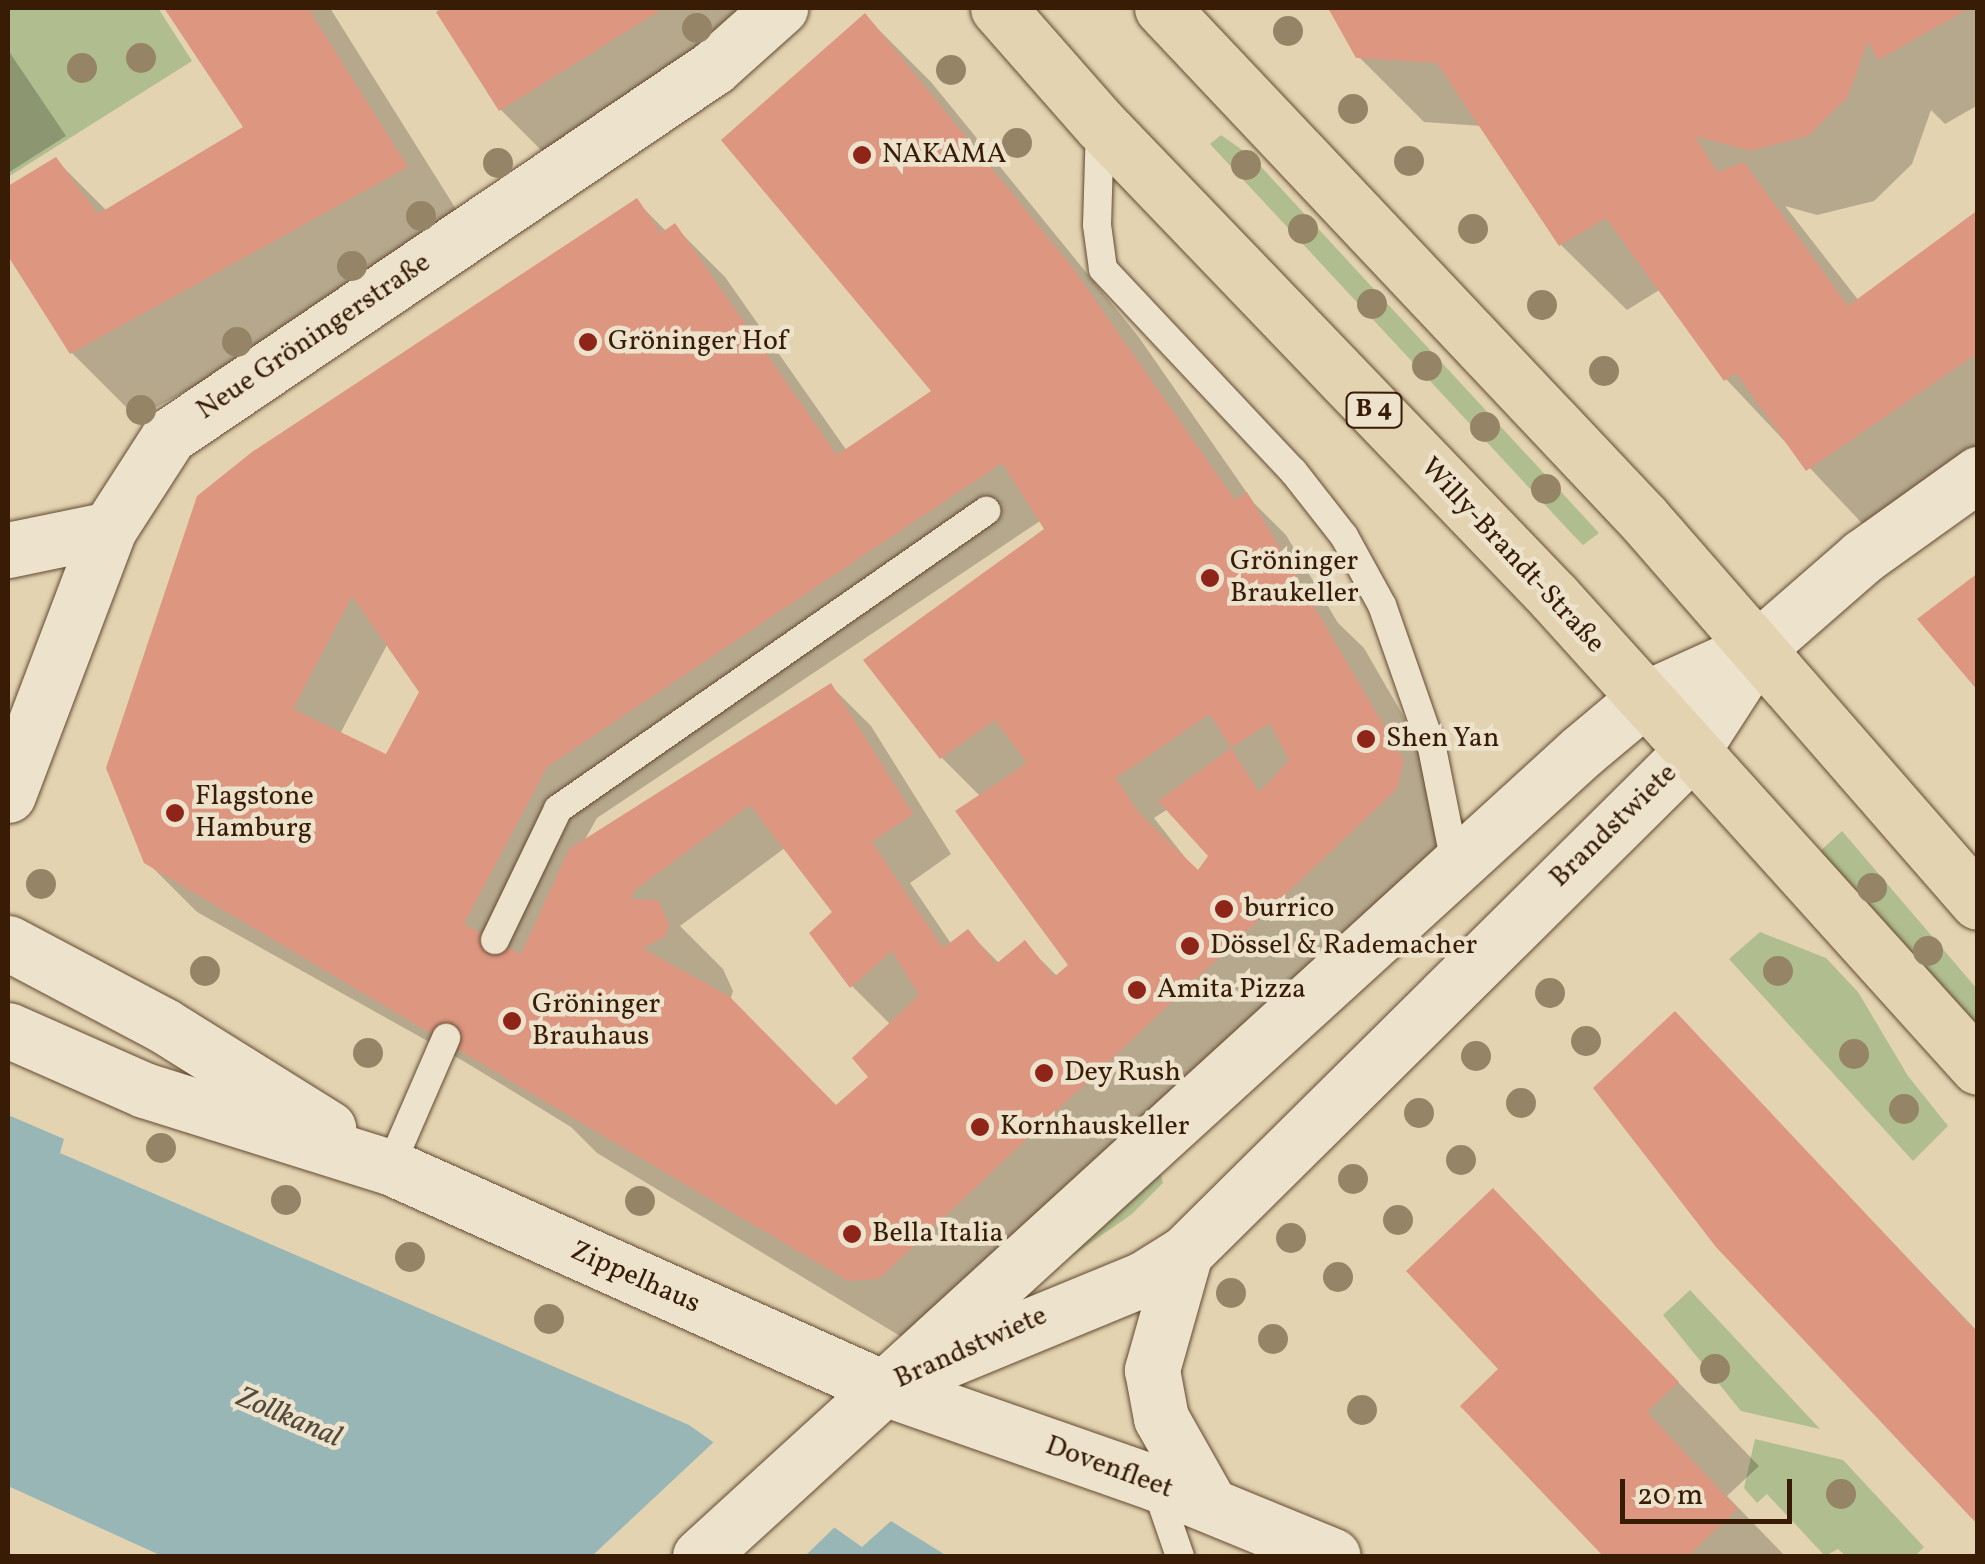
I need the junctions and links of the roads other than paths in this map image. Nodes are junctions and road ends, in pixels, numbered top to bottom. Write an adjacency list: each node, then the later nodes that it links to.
1 (780, 8): 7 (main road, Neue Gröningerstraße)
2 (998, 8): 4 (main road, Willy-Brandt-Straße / B 4)
3 (1162, 8): 9 (main road)
4 (1100, 124): 10 (main road, Willy-Brandt-Straße / B 4); 13 (lane)
5 (1976, 476): 9 (main road, Brandstwiete)
6 (986, 511): 15 (lane)
7 (109, 529): 8 (main road); 12 (main road, Neue Gröningerstraße)
8 (8, 550)
9 (1759, 647): 10 (main road, Brandstwiete); 11 (main road, Brandstwiete); 14 (main road)
10 (1644, 699): 11 (main road, Willy-Brandt-Straße / B 4); 13 (main road, Brandstwiete)
11 (1690, 752): 19 (main road, Willy-Brandt-Straße / B 4); 21 (main road, Brandstwiete)
12 (8, 795)
13 (1454, 863): 22 (main road, Brandstwiete)
14 (1978, 902)
15 (495, 940)
16 (8, 943): 20 (main road, Zippelhaus)
17 (8, 1030): 20 (main road, Zippelhaus)
18 (446, 1038): 20 (lane)
19 (1978, 1066)
20 (390, 1167): 22 (main road, Zippelhaus)
21 (1185, 1253): 22 (main road, Brandstwiete); 24 (main road)
22 (881, 1387): 23 (main road, Dovenfleet); 25 (main road)
23 (1154, 1482): 24 (main road, Dovenfleet); 26 (lane)
24 (1210, 1505): 27 (main road, Dovenfleet)
25 (700, 1556)
26 (1180, 1556)
27 (1333, 1556)

